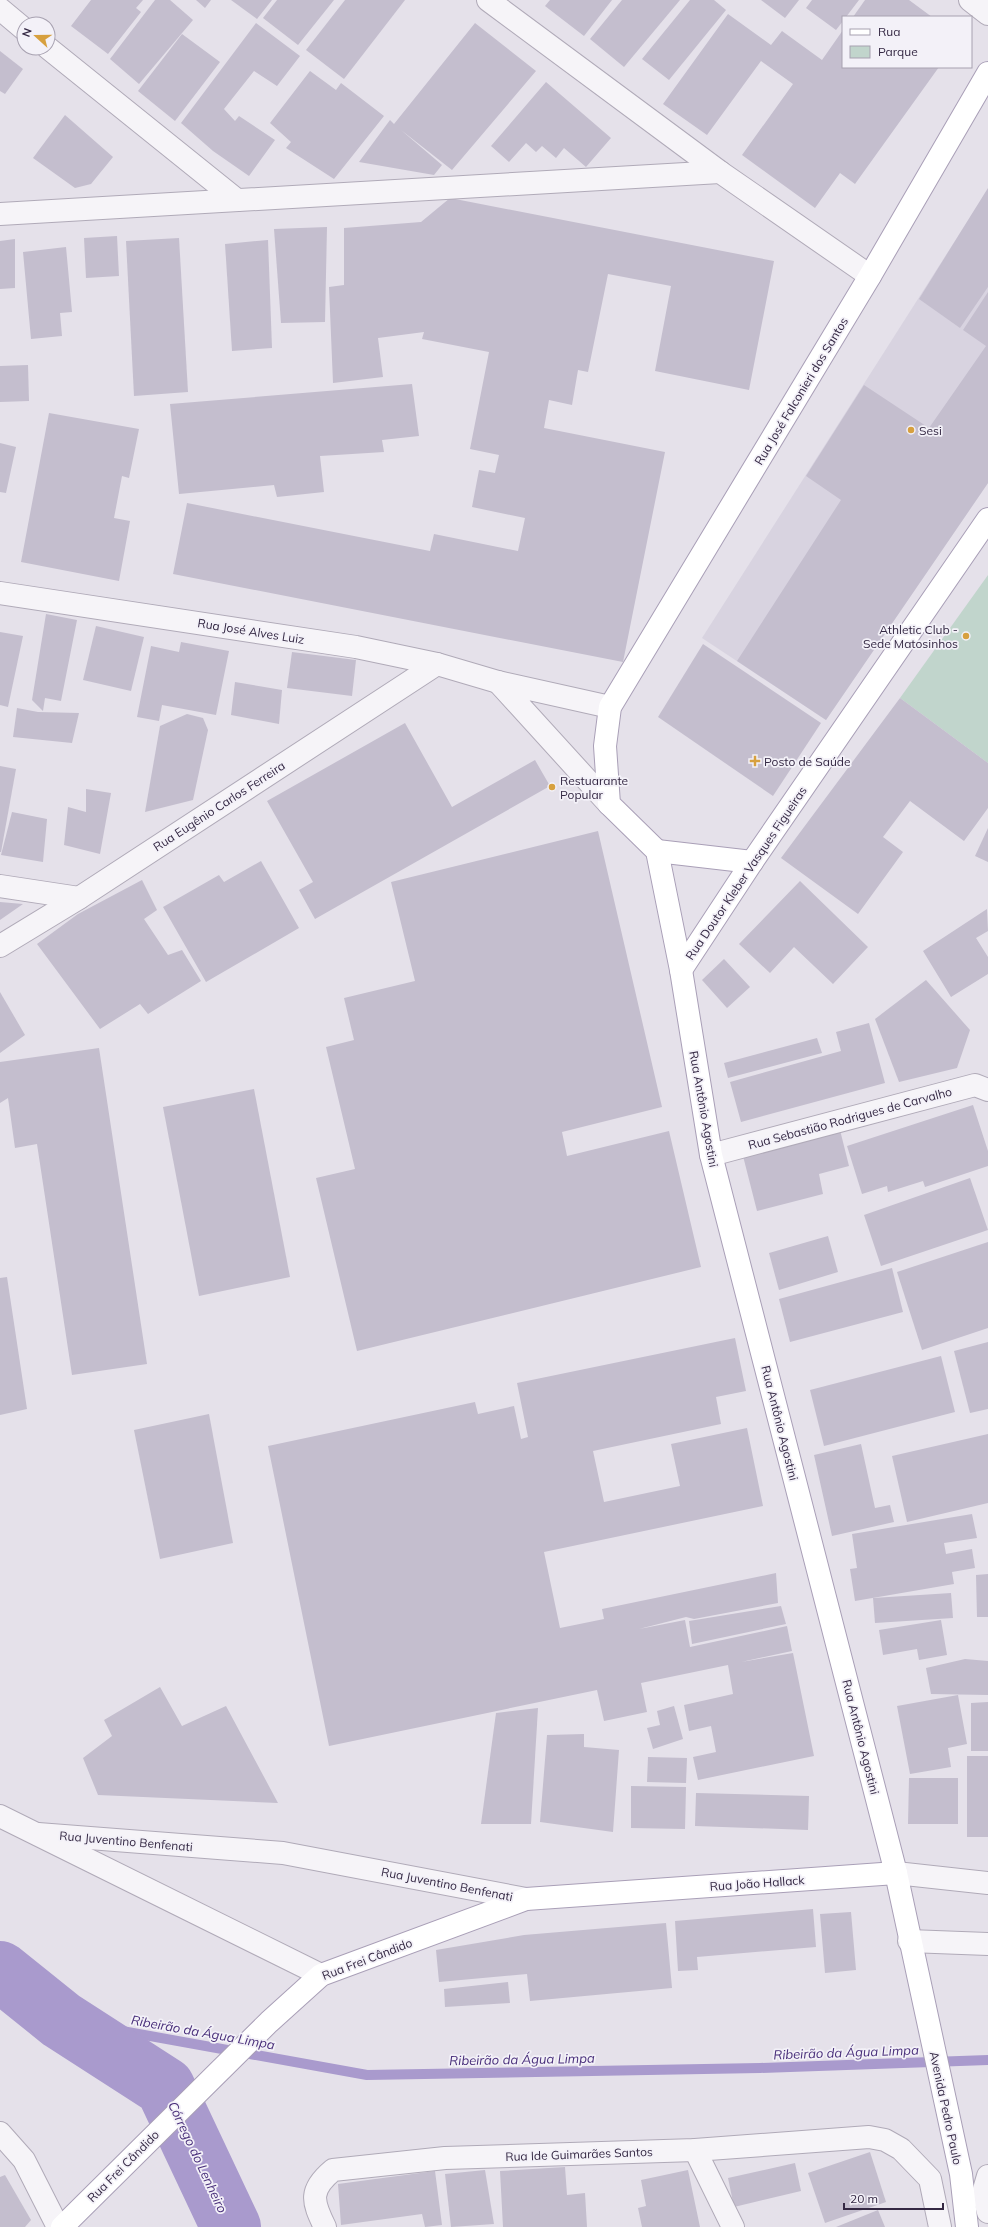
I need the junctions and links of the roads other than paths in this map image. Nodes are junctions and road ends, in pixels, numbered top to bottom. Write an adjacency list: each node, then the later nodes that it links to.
1 (488, 0): 8 (street)
2 (970, 0): 4 (street)
3 (0, 9): 5 (street)
4 (988, 14)
5 (16, 22)
6 (56, 54): 9 (street)
7 (988, 73): 11 (main road, Rua José Falconieri dos Santos)
8 (720, 172): 9 (street); 11 (street)
9 (237, 200): 10 (street)
10 (0, 214)
11 (870, 276): 16 (main road, Rua José Falconieri dos Santos)
12 (988, 519): 19 (main road, Rua Doutor Kleber Vasques Figueiras)
13 (0, 592): 14 (street, Rua José Alves Luiz)
14 (437, 664): 15 (street, Rua José Alves Luiz); 21 (street, Rua Eugênio Carlos Ferreira)
15 (498, 682): 16 (street, Rua José Alves Luiz); 17 (street)
16 (610, 706): 17 (main road)
17 (609, 804): 18 (main road)
18 (657, 851): 19 (main road); 23 (main road, Rua Antônio Agostini)
19 (752, 862): 23 (main road, Rua Doutor Kleber Vasques Figueiras)
20 (0, 886): 21 (street)
21 (79, 898): 22 (street, Rua Eugênio Carlos Ferreira)
22 (0, 946)
23 (681, 970): 25 (main road, Rua Antônio Agostini)
24 (988, 1090): 25 (street, Rua Sebastião Rodrigues de Carvalho)
25 (711, 1155): 28 (main road, Rua Antônio Agostini)
26 (0, 1816): 27 (street)
27 (38, 1834): 30 (street, Rua Juventino Benfenati); 33 (street, Rua Juventino Benfenati)
28 (896, 1873): 29 (street, Rua João Hallack); 30 (main road, Rua João Hallack); 31 (main road, Avenida Pedro Paulo)
29 (988, 1883)
30 (526, 1898): 33 (main road, Rua Frei Cândido)
31 (909, 1941): 32 (street); 43 (main road, Avenida Pedro Paulo)
32 (988, 1944)
33 (321, 1975): 39 (main road, Rua Frei Cândido)
34 (0, 2133): 38 (street)
35 (695, 2150): 40 (street, Rua Ide Guimarães Santos); 41 (street); 42 (street, Rua Ide Guimarães Santos)
36 (988, 2176): 37 (street)
37 (988, 2212)
38 (58, 2227)
39 (62, 2227)
40 (325, 2227)
41 (733, 2227)
42 (940, 2227)
43 (967, 2227)

